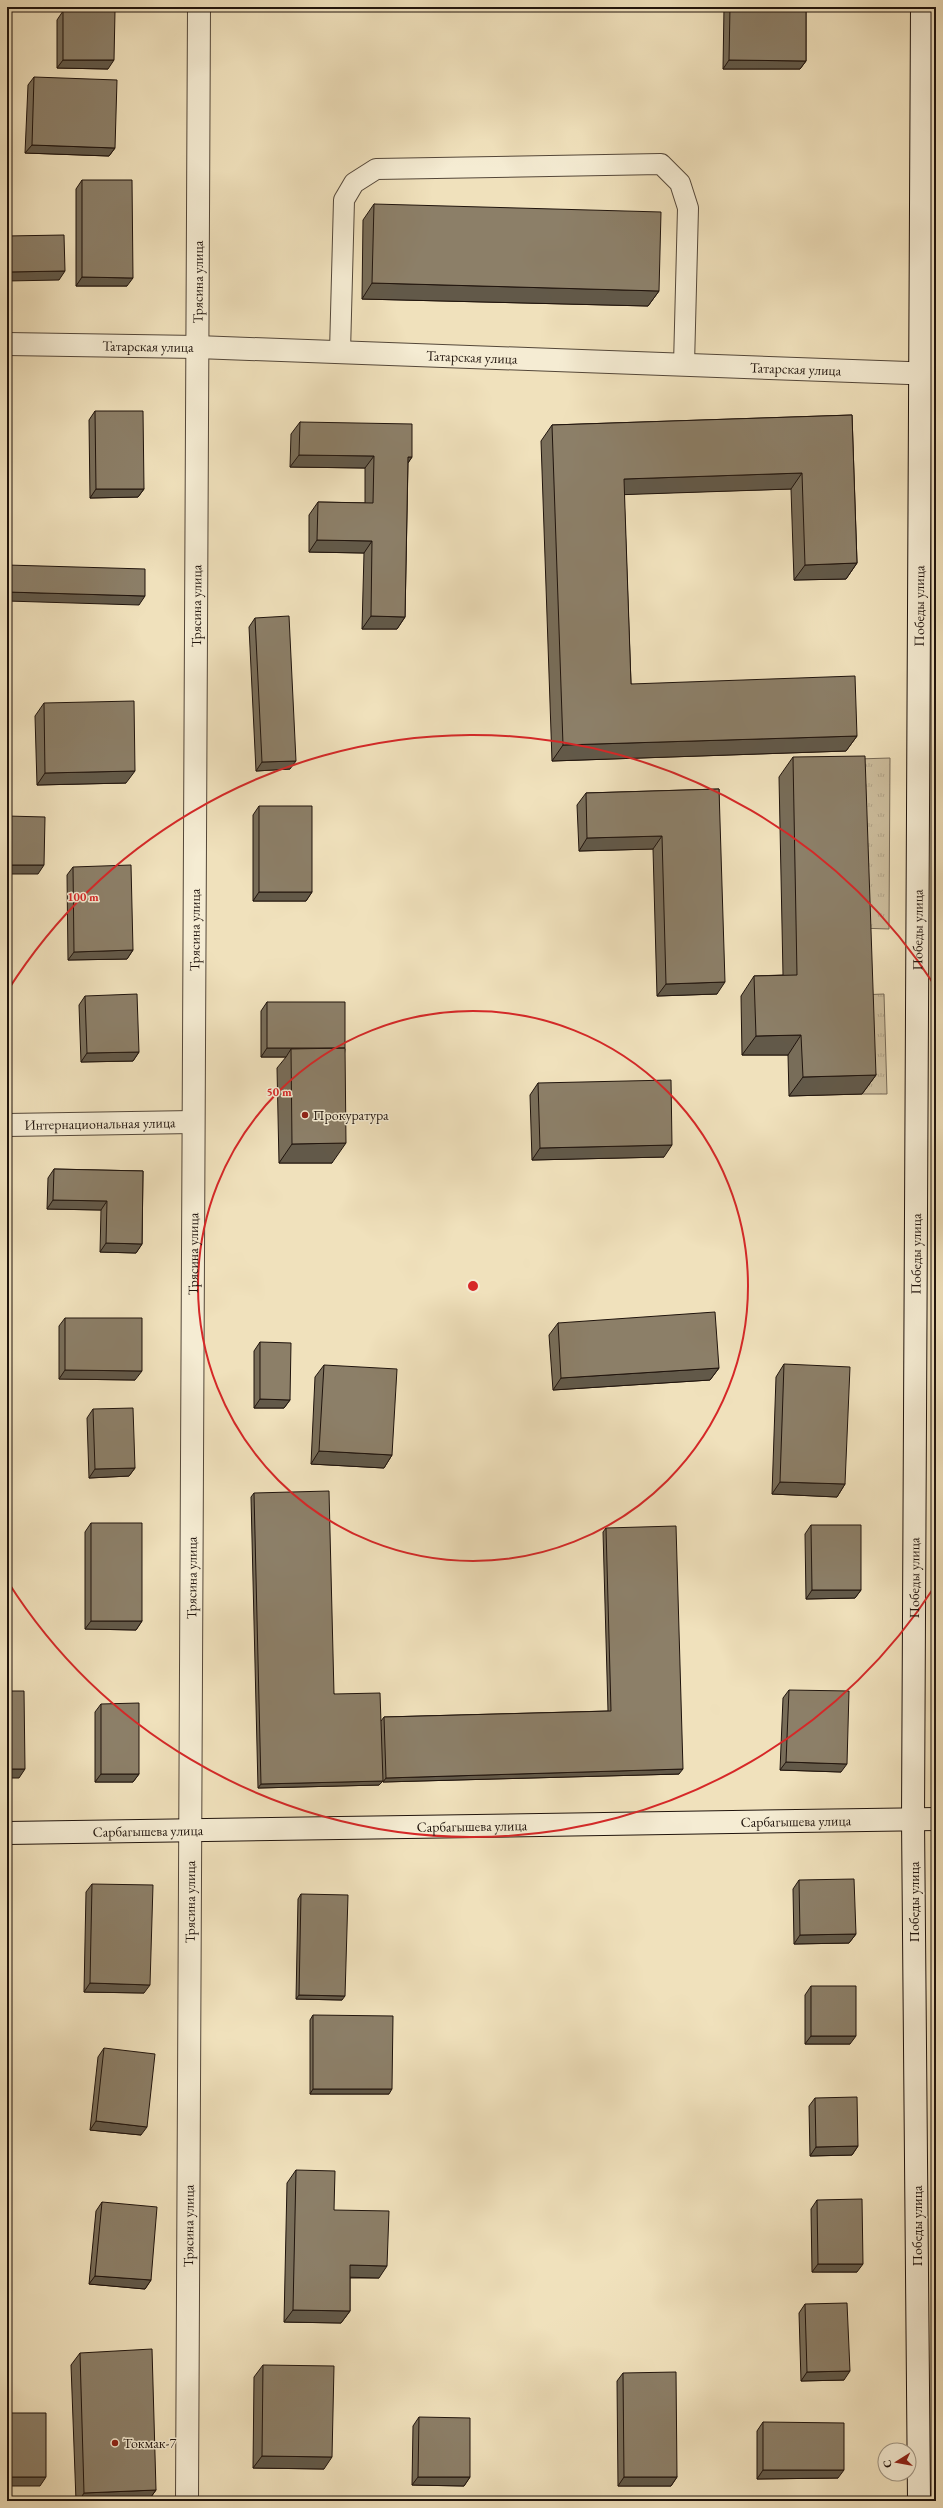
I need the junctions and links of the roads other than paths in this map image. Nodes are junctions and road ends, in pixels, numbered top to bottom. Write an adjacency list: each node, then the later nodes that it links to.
1 (199, 7): 4 (street, Трясина улица)
2 (922, 7): 7 (street, Победы улица)
3 (7, 344): 4 (street, Татарская улица)
4 (197, 346): 5 (street, Татарская улица); 8 (street, Трясина улица)
5 (340, 352): 6 (street, Татарская улица); 6 (lane)
6 (684, 365): 7 (street, Татарская улица)
7 (928, 374): 10 (street, Победы улица)
8 (193, 1122): 9 (street, Интернациональная улица); 12 (street, Трясина улица)
9 (7, 1125)
10 (913, 1819): 11 (street, Сарбагышева улица); 12 (street, Сарбагышева улица); 15 (street, Победы улица)
11 (936, 1819)
12 (190, 1830): 13 (street, Сарбагышева улица); 14 (street, Трясина улица)
13 (7, 1833)
14 (187, 2501)
15 (919, 2501)

